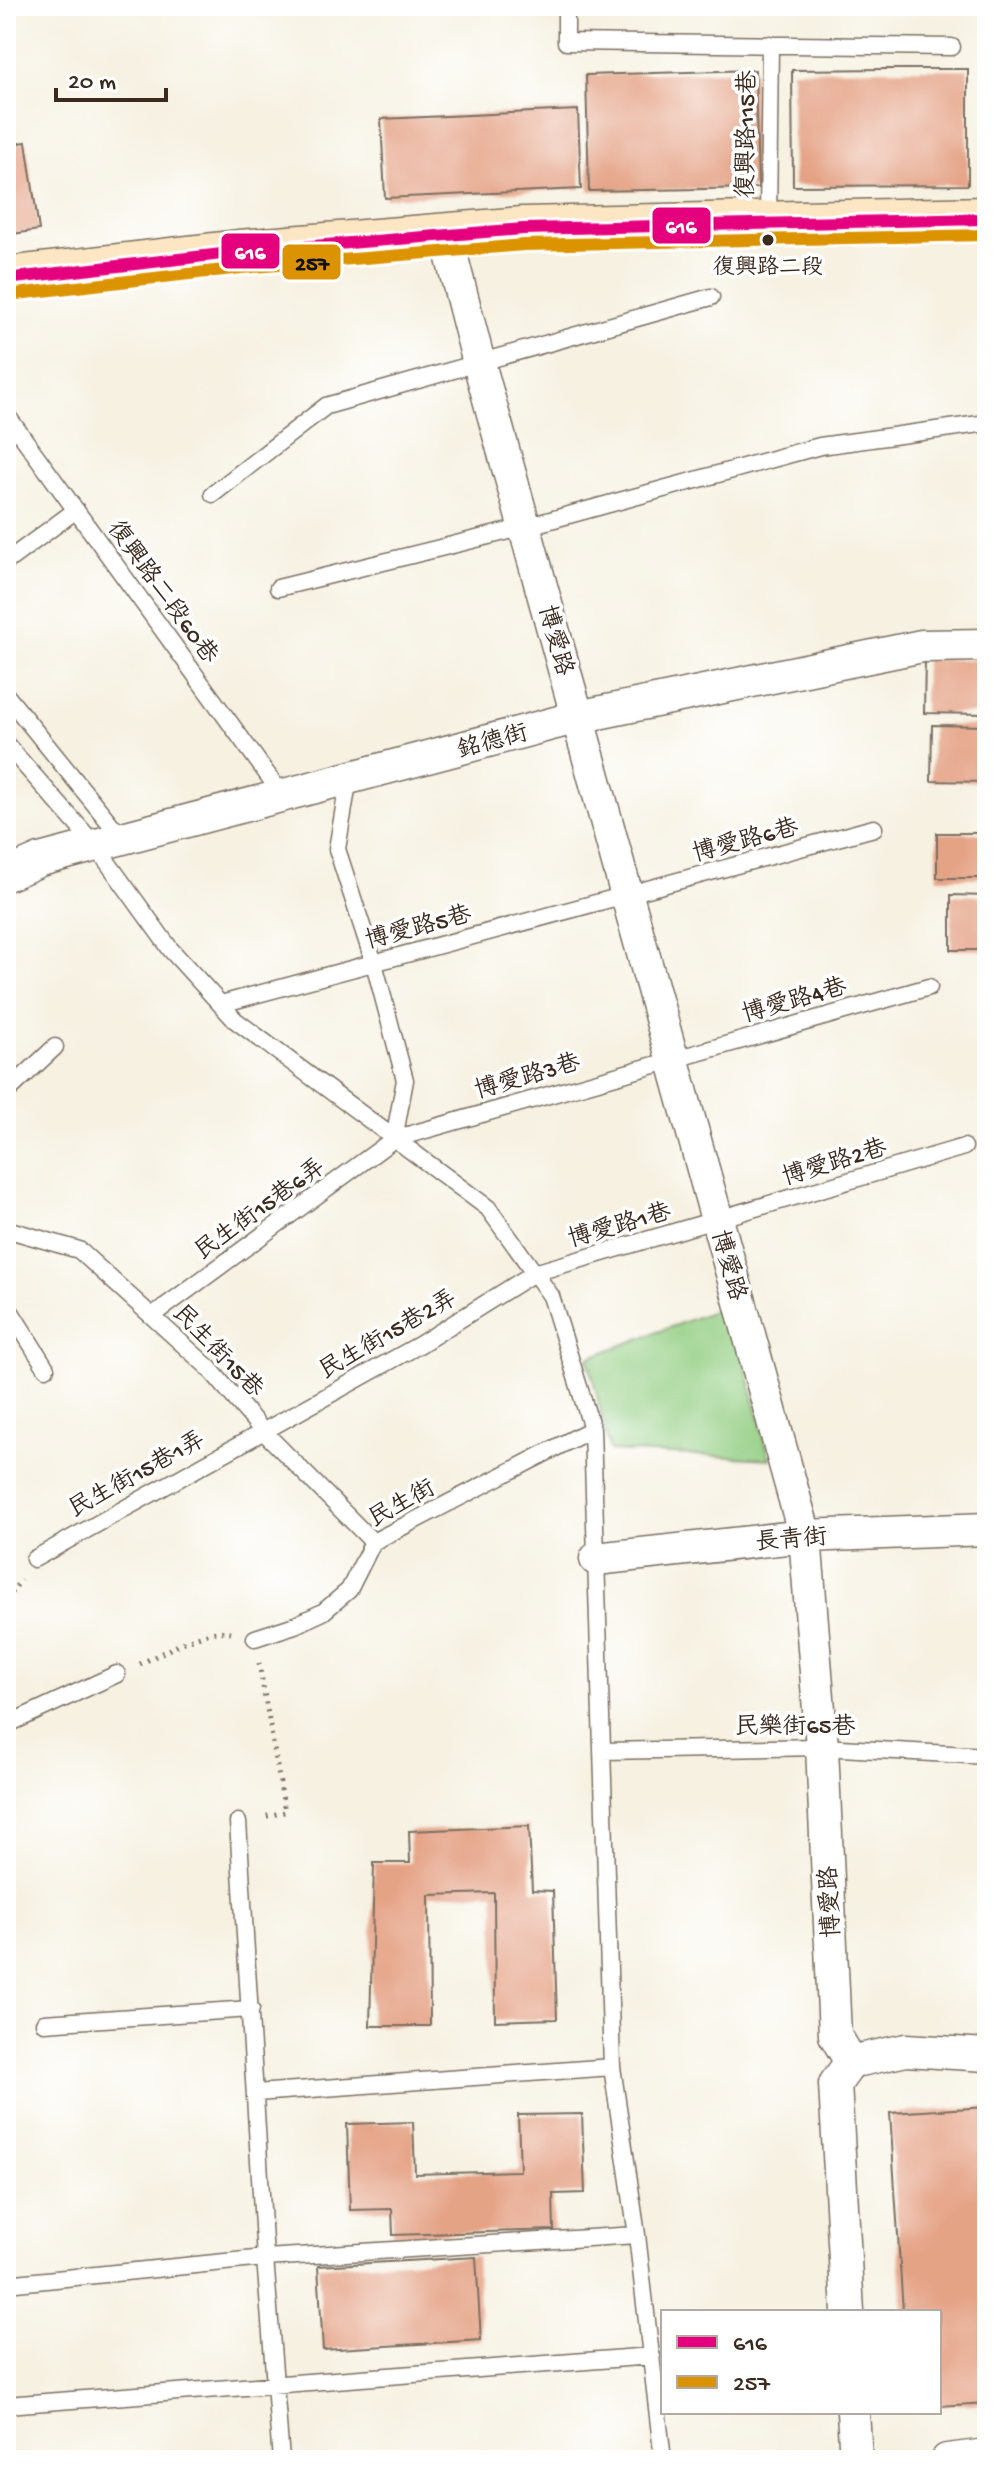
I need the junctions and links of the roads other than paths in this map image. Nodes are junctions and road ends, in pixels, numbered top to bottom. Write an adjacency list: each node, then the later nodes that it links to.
1 (566, 6): 2 (lane, 復興路115巷)
2 (770, 44): 3 (lane, 復興路115巷); 5 (lane, 復興路115巷)
3 (952, 47)
4 (987, 219): 5 (street)
5 (768, 224): 6 (street)
6 (446, 235): 7 (street); 9 (street, 博愛路)
7 (6, 279)
8 (711, 297): 9 (lane)
9 (479, 363): 12 (lane); 14 (street, 博愛路)
10 (6, 414): 13 (lane, 復興路二段60巷)
11 (987, 423): 14 (lane)
12 (213, 494)
13 (76, 510): 15 (lane); 22 (lane, 復興路二段60巷)
14 (525, 527): 16 (lane); 19 (street, 博愛路)
15 (6, 562)
16 (278, 588)
17 (987, 645): 19 (street, 銘德街)
18 (6, 695): 24 (lane)
19 (578, 717): 21 (street, 銘德街); 26 (street, 博愛路)
20 (6, 744): 24 (lane)
21 (349, 778): 22 (street, 銘德街); 27 (lane)
22 (283, 796): 24 (street, 銘德街)
23 (874, 828): 26 (lane, 博愛路6巷)
24 (109, 842): 25 (street, 銘德街); 29 (lane)
25 (6, 875)
26 (628, 895): 27 (lane, 博愛路5巷); 31 (street, 博愛路)
27 (374, 963): 29 (lane, 博愛路5巷); 33 (lane)
28 (929, 987): 31 (lane, 博愛路4巷)
29 (221, 1004): 33 (lane)
30 (55, 1047): 32 (lane)
31 (672, 1058): 33 (lane, 博愛路3巷); 35 (street, 博愛路)
32 (6, 1093)
33 (394, 1139): 37 (lane); 39 (lane, 民生街15巷6弄)
34 (964, 1147): 35 (lane, 博愛路2巷)
35 (718, 1221): 37 (lane, 博愛路1巷); 44 (street, 博愛路)
36 (6, 1229): 39 (lane, 民生街15巷)
37 (534, 1273): 41 (lane); 42 (lane, 民生街15巷2弄)
38 (6, 1304): 40 (lane)
39 (152, 1316): 42 (lane, 民生街15巷)
40 (46, 1368)
41 (592, 1429): 45 (lane, 民生街); 47 (lane)
42 (262, 1430): 45 (lane, 民生街15巷); 46 (lane, 民生街15巷1弄)
43 (987, 1529): 44 (street, 長青街)
44 (805, 1536): 47 (street, 長青街); 51 (street, 博愛路)
45 (373, 1542): 48 (lane, 民生街)
46 (34, 1559)
47 (596, 1559): 52 (lane)
48 (255, 1638)
49 (117, 1674): 50 (lane)
50 (6, 1725)
51 (822, 1747): 52 (lane, 民樂街65巷); 53 (lane, 民樂街65巷); 58 (street, 博愛路)
52 (602, 1751): 59 (lane)
53 (987, 1756)
54 (238, 1822): 55 (lane)
55 (251, 2009): 56 (lane); 60 (lane)
56 (44, 2023)
57 (987, 2055): 58 (street)
58 (851, 2062): 64 (street)
59 (612, 2067): 60 (lane); 61 (lane)
60 (256, 2093): 62 (lane)
61 (637, 2235): 62 (lane); 65 (lane)
62 (265, 2258): 63 (lane); 66 (lane)
63 (6, 2284)
64 (848, 2310)
65 (652, 2356): 66 (lane); 71 (lane)
66 (275, 2384): 67 (lane); 70 (lane)
67 (6, 2405)
68 (853, 2414): 72 (street)
69 (987, 2455): 73 (street)
70 (281, 2460)
71 (663, 2460)
72 (856, 2460)
73 (947, 2460)

